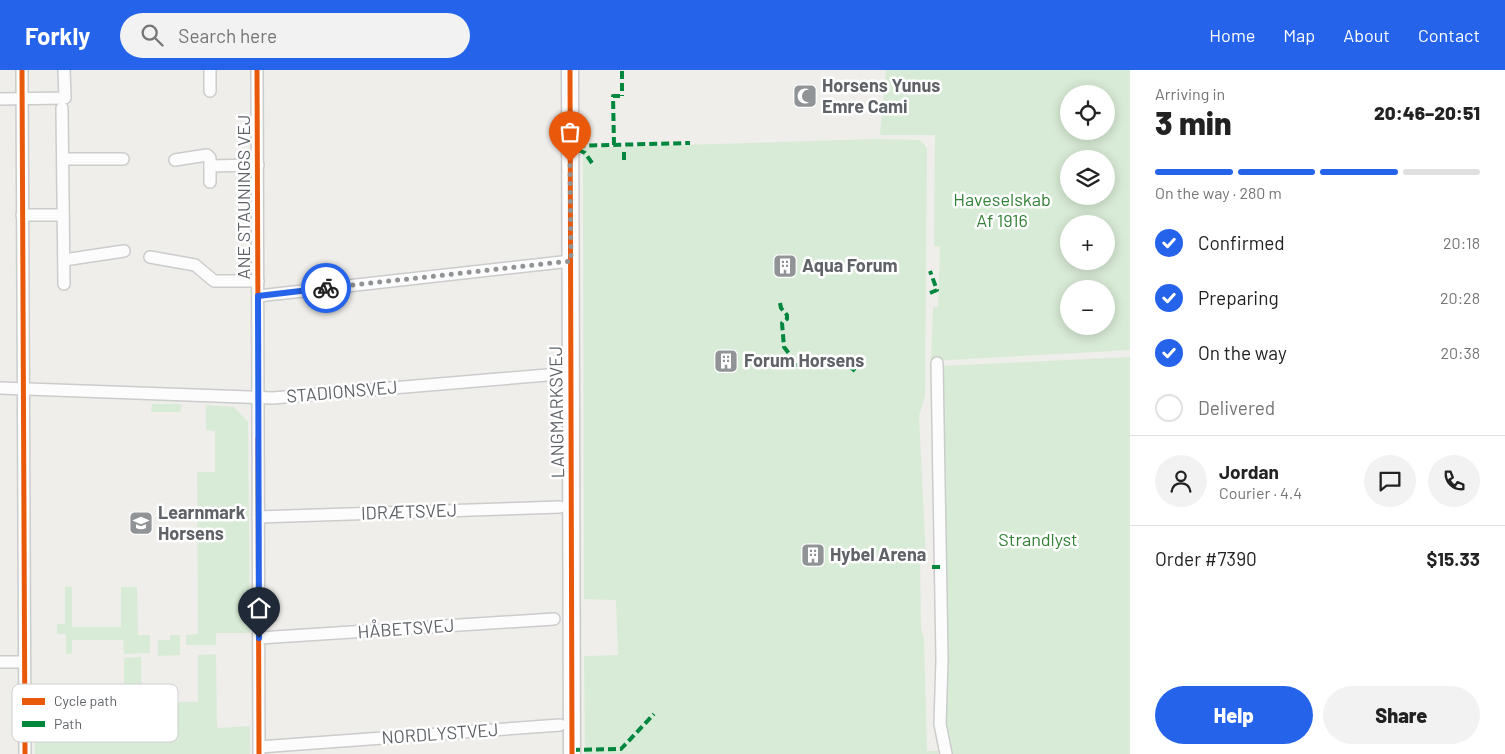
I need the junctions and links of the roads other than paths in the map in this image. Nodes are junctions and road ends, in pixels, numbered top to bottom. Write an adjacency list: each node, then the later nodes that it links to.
1 (22, 70): 7 (street)
2 (64, 70): 7 (street)
3 (210, 70): 6 (street)
4 (257, 70): 13 (street, ANE STAUNINGS VEJ)
5 (570, 70): 21 (main road, LANGMARKSVEJ)
6 (210, 91)
7 (21, 98): 8 (street); 16 (street)
8 (0, 99)
9 (62, 108): 10 (street)
10 (63, 159): 11 (street); 17 (street)
11 (123, 159)
12 (174, 160): 14 (street, ANE STAUNINGS VEJ)
13 (258, 165): 14 (street, ANE STAUNINGS VEJ); 22 (street, ANE STAUNINGS VEJ)
14 (210, 166): 15 (street, ANE STAUNINGS VEJ)
15 (210, 182)
16 (22, 215): 17 (street); 28 (street)
17 (63, 215): 20 (street)
18 (124, 251): 20 (street)
19 (150, 257): 22 (street, ANE STAUNINGS VEJ)
20 (64, 260): 23 (street)
21 (571, 261): 24 (street); 26 (main road, LANGMARKSVEJ)
22 (258, 281): 24 (street, ANE STAUNINGS VEJ)
23 (64, 284)
24 (258, 296): 29 (street, ANE STAUNINGS VEJ)
25 (937, 363): 40 (street)
26 (571, 373): 29 (street, STADIONSVEJ); 39 (main road, LANGMARKSVEJ)
27 (0, 388): 28 (street, STADIONSVEJ)
28 (22, 389): 29 (street, STADIONSVEJ); 35 (street)
29 (258, 397): 31 (street, ANE STAUNINGS VEJ)
30 (560, 507): 31 (street, IDRÆTSVEJ)
31 (258, 517): 33 (street, ANE STAUNINGS VEJ)
32 (554, 619): 33 (street, HÅBETSVEJ)
33 (259, 638): 38 (street, ANE STAUNINGS VEJ)
34 (0, 662): 35 (street)
35 (24, 662): 36 (street)
36 (24, 684)
37 (560, 724): 38 (street, NORDLYSTVEJ)
38 (259, 751)
39 (572, 754)
40 (946, 754)

